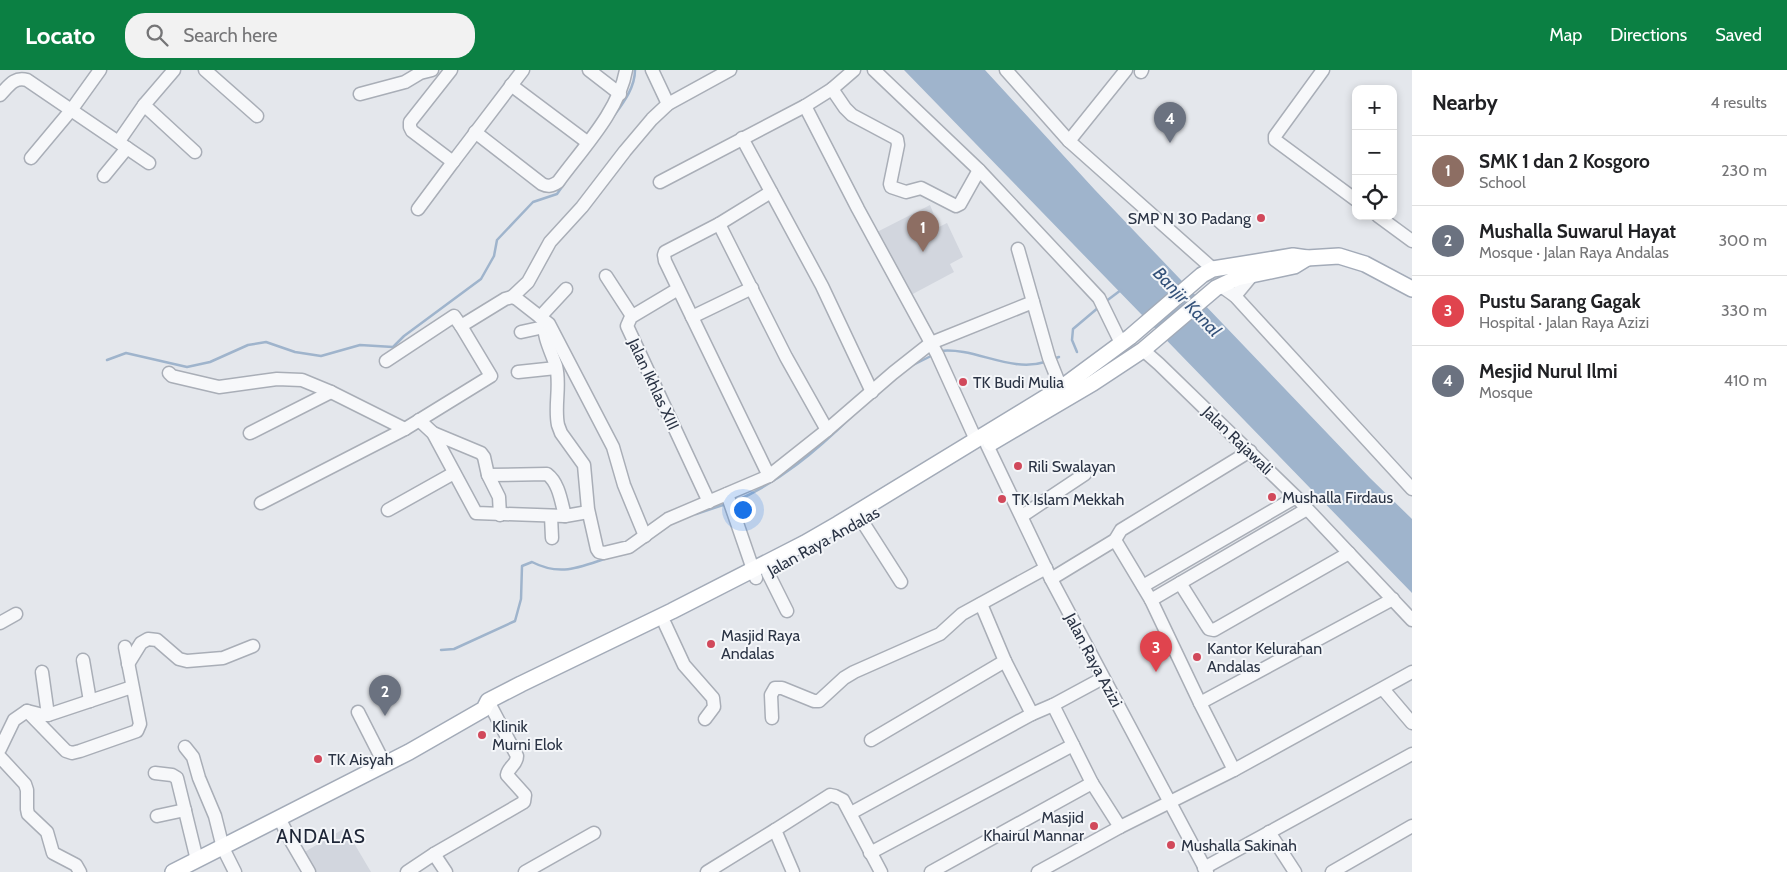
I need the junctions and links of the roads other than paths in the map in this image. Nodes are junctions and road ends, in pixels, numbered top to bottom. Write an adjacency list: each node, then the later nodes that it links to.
1 (100, 70): 24 (street)
2 (174, 70): 22 (street)
3 (205, 70): 25 (street)
4 (432, 70): 18 (street)
5 (451, 70): 33 (street)
6 (523, 70): 16 (street)
7 (589, 70): 19 (street)
8 (626, 70): 19 (street)
9 (652, 70): 21 (street)
10 (730, 70): 21 (street)
11 (854, 70): 17 (street)
12 (874, 70): 35 (street)
13 (1006, 70): 28 (street)
14 (1126, 70): 28 (street)
15 (1323, 70): 39 (street)
16 (510, 85): 26 (street); 29 (street)
17 (832, 89): 23 (street); 35 (street)
18 (360, 94)
19 (620, 94): 29 (street)
20 (0, 96): 24 (street)
21 (668, 104): 55 (street)
22 (144, 105): 30 (street); 31 (street)
23 (805, 106): 27 (street); 63 (street, Jalan Raya Azizi)
24 (72, 109): 30 (street); 32 (street)
25 (257, 116)
26 (475, 132): 29 (street); 33 (street)
27 (742, 138): 37 (street); 38 (street)
28 (1070, 141): 46 (street)
29 (587, 142)
30 (123, 144): 34 (street); 36 (street)
31 (195, 152)
32 (31, 158)
33 (453, 162): 40 (street)
34 (149, 163)
35 (979, 170): 62 (street)
36 (104, 176)
37 (660, 182)
38 (771, 192): 42 (street); 70 (street)
39 (1352, 197)
40 (418, 209)
41 (1383, 220): 43 (street)
42 (719, 224): 50 (street); 52 (street)
43 (1412, 241)
44 (1018, 250): 56 (street)
45 (1307, 258): 46 (main road); 47 (main road, Jalan Raya Andalas); 53 (main road)
46 (1207, 272): 62 (main road, Jalan Raya Andalas)
47 (1254, 274): 49 (main road, Jalan Raya Andalas); 54 (street)
48 (606, 276): 57 (street)
49 (1218, 287): 54 (street); 64 (main road, Jalan Raya Andalas)
50 (752, 288): 58 (street); 74 (street)
51 (566, 289): 59 (street)
52 (678, 289): 57 (street, Jalan Ikhlas XIII); 58 (street)
53 (1412, 289)
54 (1235, 296): 84 (street)
55 (512, 297): 59 (street); 60 (street)
56 (1032, 302): 63 (street); 71 (street)
57 (632, 316): 87 (street, Jalan Ikhlas XIII)
58 (692, 317): 82 (street)
59 (543, 322): 61 (street); 66 (street); 97 (street)
60 (461, 326): 65 (street); 72 (street)
61 (521, 332)
62 (1126, 340): 71 (main road, Jalan Raya Andalas)
63 (934, 348): 70 (street); 77 (street, Jalan Raya Azizi)
64 (1146, 348): 71 (main road, Jalan Raya Andalas); 78 (street, Jalan Rajawali)
65 (386, 361)
66 (556, 368): 67 (street); 91 (street)
67 (518, 372)
68 (169, 373): 69 (street)
69 (331, 392): 73 (street); 75 (street)
70 (872, 392): 74 (street)
71 (1064, 393): 77 (main road, Jalan Raya Andalas)
72 (419, 420): 73 (street); 76 (street)
73 (405, 429): 88 (street)
74 (827, 430): 82 (street)
75 (250, 433)
76 (433, 433): 79 (street); 81 (street)
77 (982, 442): 83 (main road, Jalan Raya Andalas); 95 (street, Jalan Raya Azizi)
78 (1250, 451): 85 (street, Jalan Rajawali); 99 (street)
79 (454, 473): 90 (street); 92 (street)
80 (1085, 474): 95 (street)
81 (488, 475): 92 (street); 94 (street)
82 (769, 476): 86 (street)
83 (910, 485): 96 (main road, Jalan Raya Andalas); 103 (main road, Jalan Raya Andalas)
84 (1412, 489)
85 (1296, 497): 89 (street, Jalan Rajawali); 100 (street)
86 (729, 500): 87 (street); 103 (street)
87 (709, 502): 97 (street)
88 (261, 503)
89 (1307, 509): 101 (street, Jalan Rajawali); 102 (street)
90 (388, 510)
91 (588, 512): 94 (street); 97 (street)
92 (500, 515): 93 (street)
93 (551, 516): 94 (street); 98 (street)
94 (565, 516)
95 (1022, 516): 104 (street, Jalan Raya Azizi)
96 (862, 521): 103 (main road, Jalan Raya Andalas); 105 (street)
97 (645, 536)
98 (552, 538)
99 (1115, 540): 104 (street); 107 (street)
100 (1215, 544): 102 (street); 107 (street)
101 (1349, 553): 106 (street); 108 (street, Jalan Rajawali)
102 (1224, 558): 106 (street)
103 (759, 573): 111 (street); 115 (main road, Jalan Raya Andalas); 120 (main road, Jalan Raya Andalas)
104 (1049, 574): 110 (street); 124 (street, Jalan Raya Azizi)
105 (901, 582)
106 (1180, 583): 109 (street)
107 (1143, 586): 109 (street)
108 (1393, 599): 113 (street, Jalan Rajawali); 129 (street)
109 (1151, 600): 129 (street)
110 (981, 604): 119 (street); 135 (street)
111 (787, 612)
112 (16, 614): 114 (street)
113 (1412, 620)
114 (0, 623)
115 (665, 624): 120 (main road, Jalan Raya Andalas); 136 (street)
116 (253, 646): 121 (street)
117 (125, 647): 121 (street)
118 (83, 660): 127 (street)
119 (1005, 661): 133 (street); 138 (street)
120 (576, 663): 130 (main road, Jalan Raya Andalas)
121 (128, 664): 125 (street)
122 (42, 672): 134 (street)
123 (1412, 672): 126 (street)
124 (1103, 678): 128 (street); 148 (street, Jalan Raya Azizi)
125 (132, 687): 127 (street); 131 (street)
126 (1383, 689): 137 (street); 145 (street)
127 (90, 701): 134 (street)
128 (1054, 704): 133 (street); 139 (street)
129 (1200, 704): 145 (street)
130 (488, 707): 144 (main road, Jalan Raya Andalas); 160 (street)
131 (27, 711): 134 (street); 141 (street)
132 (358, 712): 144 (street)
133 (1032, 714): 150 (street)
134 (48, 715)
135 (772, 718)
136 (704, 719)
137 (1412, 723)
138 (871, 740)
139 (1073, 745): 147 (street); 159 (street)
140 (184, 747): 158 (street)
141 (0, 749)
142 (1412, 754): 156 (street)
143 (0, 757): 163 (street)
144 (385, 765): 152 (main road, Jalan Raya Andalas)
145 (1234, 770): 148 (street)
146 (155, 773): 149 (street)
147 (1092, 783): 154 (street); 173 (street)
148 (1169, 802): 154 (street); 162 (street, Jalan Raya Azizi)
149 (185, 810): 151 (street); 161 (street)
150 (851, 813): 155 (street); 159 (street)
151 (157, 816)
152 (279, 818): 158 (main road, Jalan Raya Andalas); 166 (street)
153 (1412, 826): 176 (street)
154 (1120, 827): 174 (street)
155 (775, 830): 170 (street); 171 (street)
156 (1269, 832): 162 (street); 175 (street)
157 (594, 833): 169 (street)
158 (223, 848): 161 (main road, Jalan Raya Andalas); 165 (street)
159 (870, 853): 172 (street)
160 (434, 854): 167 (street); 168 (street)
161 (198, 860): 164 (main road, Jalan Raya Andalas)
162 (1205, 870)
163 (80, 872)
164 (173, 872)
165 (235, 872)
166 (309, 872)
167 (408, 872)
168 (446, 872)
169 (525, 872)
170 (708, 872)
171 (793, 872)
172 (880, 872)
173 (931, 872)
174 (1038, 872)
175 (1295, 872)
176 (1332, 872)

